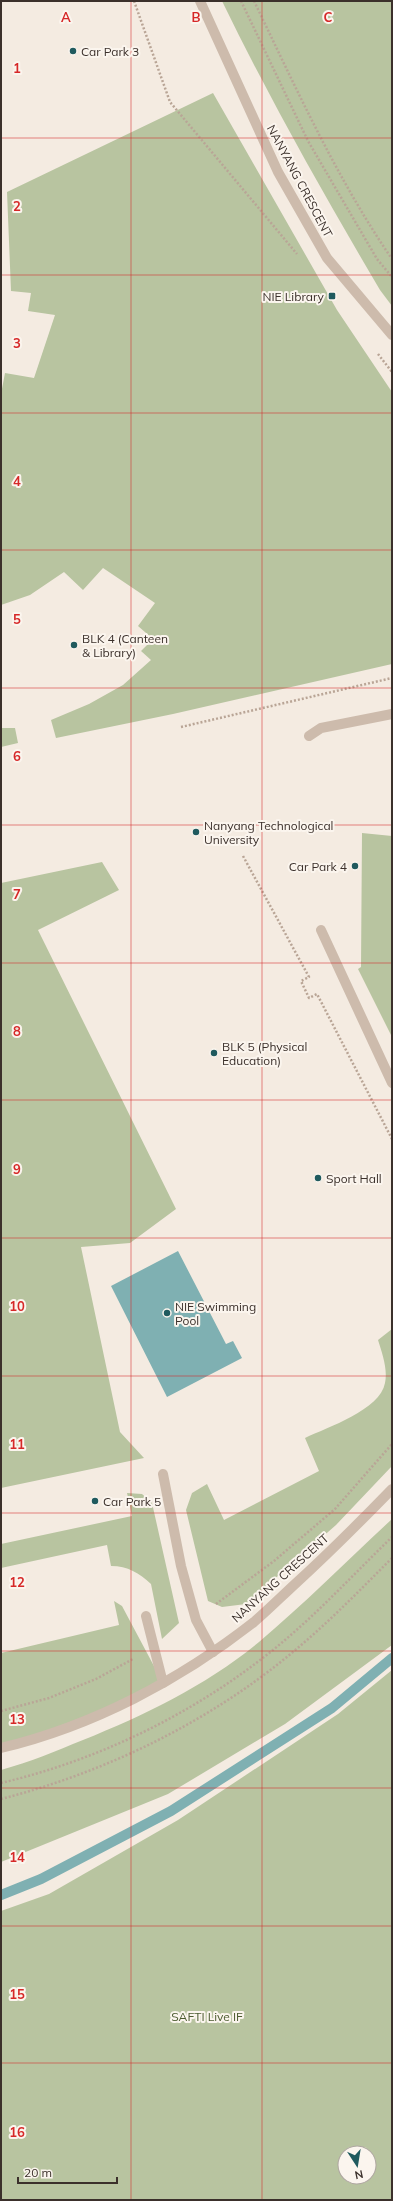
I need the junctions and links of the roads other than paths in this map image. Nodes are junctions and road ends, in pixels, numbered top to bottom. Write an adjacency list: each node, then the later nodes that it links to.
1 (200, 1): 2 (street, NANYANG CRESCENT)
2 (392, 335)
3 (392, 714): 4 (street)
4 (309, 736)
5 (321, 930): 6 (street)
6 (392, 1083)
7 (163, 1474): 10 (street)
8 (392, 1489): 10 (street, NANYANG CRESCENT)
9 (146, 1616): 11 (street)
10 (213, 1652): 11 (street, NANYANG CRESCENT)
11 (163, 1683): 12 (street, NANYANG CRESCENT)
12 (1, 1748)

